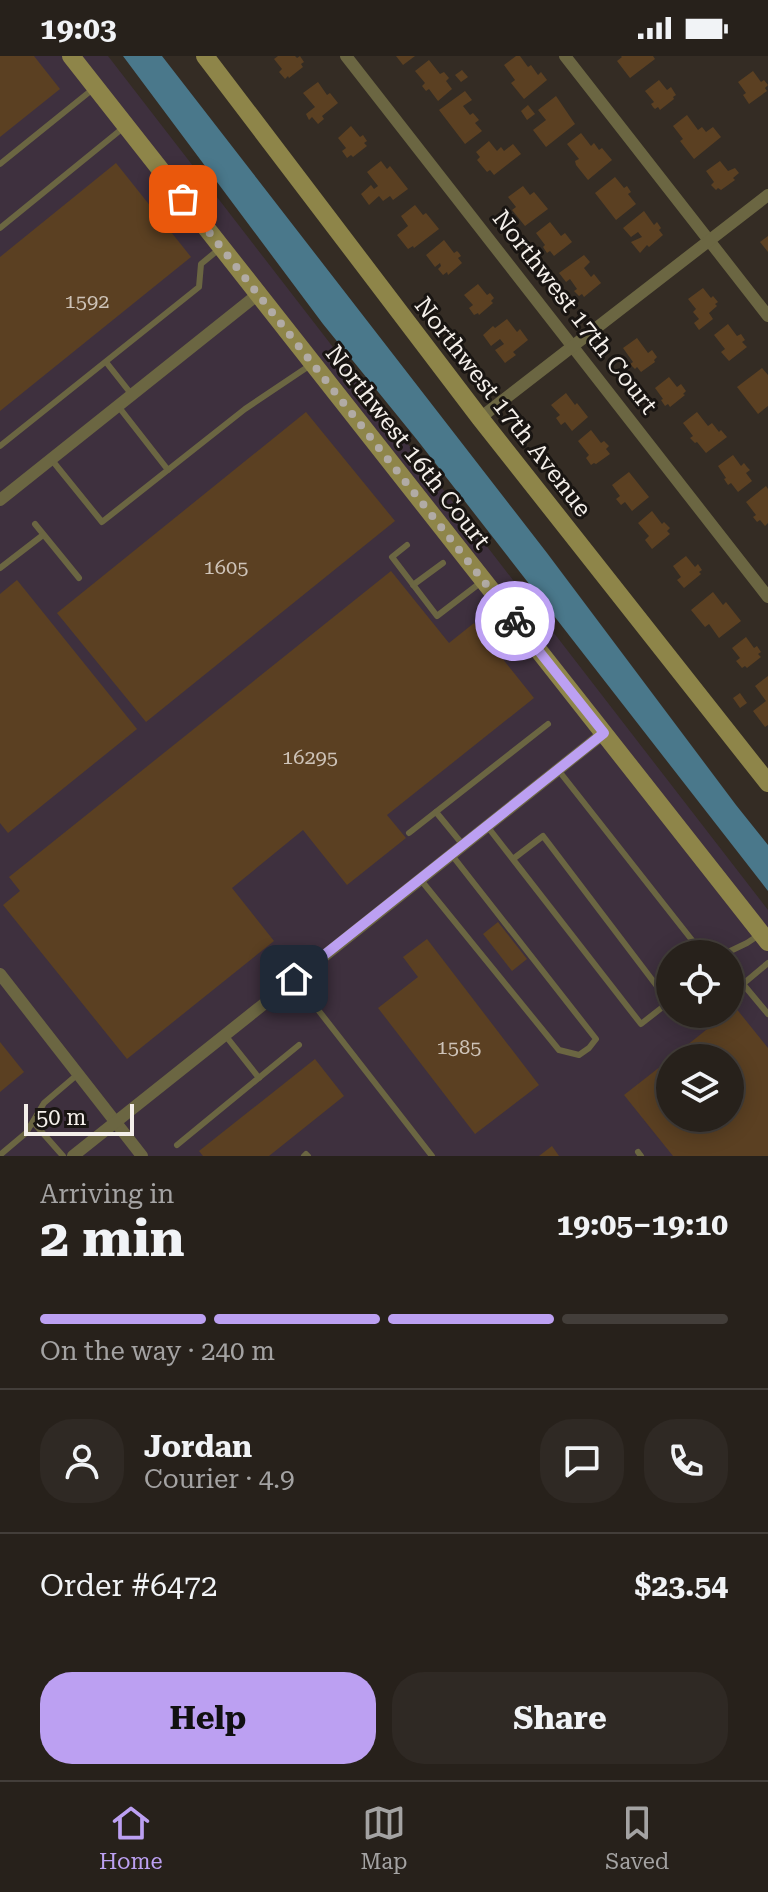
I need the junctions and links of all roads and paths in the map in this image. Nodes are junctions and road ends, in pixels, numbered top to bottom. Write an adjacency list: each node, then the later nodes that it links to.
1 (71, 56): 5 (street, Northwest 16th Court)
2 (205, 56): 19 (street, Northwest 17th Avenue)
3 (346, 56): 14 (street, Northwest 17th Court)
4 (565, 56): 10 (street)
5 (96, 87): 6 (street, Northwest 16th Court); 7 (lane)
6 (126, 126): 9 (lane); 11 (street, Northwest 16th Court)
7 (0, 164)
8 (768, 195): 10 (street)
9 (0, 228)
10 (709, 240): 13 (street); 14 (street)
11 (221, 248): 12 (street, Northwest 16th Court); 15 (lane)
12 (257, 295): 16 (street, Northwest 16th Court); 17 (street)
13 (768, 316)
14 (574, 346): 19 (street); 32 (street, Northwest 17th Court)
15 (106, 362): 17 (lane); 20 (lane)
16 (312, 364): 22 (lane); 30 (street, Northwest 16th Court)
17 (132, 395): 18 (street)
18 (118, 406): 21 (street); 22 (lane)
19 (480, 418): 36 (street, Northwest 17th Avenue)
20 (0, 446)
21 (51, 459): 22 (lane); 23 (street)
22 (168, 470)
23 (0, 500)
24 (35, 524): 25 (lane)
25 (43, 535): 28 (lane); 29 (lane)
26 (407, 545): 31 (lane)
27 (443, 563): 31 (lane)
28 (0, 568)
29 (79, 578)
30 (483, 581): 31 (lane); 34 (street, Northwest 16th Court)
31 (413, 585)
32 (768, 597)
33 (548, 724): 37 (lane)
34 (604, 733): 35 (street); 45 (street, Northwest 16th Court)
35 (558, 770): 38 (street); 44 (lane)
36 (768, 783)
37 (436, 812): 39 (lane); 40 (lane)
38 (487, 826): 40 (street); 42 (lane)
39 (409, 833)
40 (463, 845): 41 (street)
41 (451, 854): 43 (street); 43 (lane)
42 (513, 859): 42 (lane)
43 (420, 879): 48 (street)
44 (692, 940)
45 (759, 940)
46 (768, 963): 49 (lane)
47 (0, 974): 52 (street)
48 (294, 979): 50 (street); 61 (lane)
49 (768, 1014)
50 (225, 1035): 53 (lane); 55 (street)
51 (299, 1045): 53 (lane)
52 (78, 1074): 54 (lane); 55 (street)
53 (259, 1078): 56 (lane)
54 (33, 1122): 57 (lane); 58 (lane)
55 (115, 1122): 59 (street); 60 (street)
56 (177, 1145)
57 (0, 1155)
58 (63, 1156)
59 (73, 1156)
60 (142, 1156)
61 (432, 1156)

